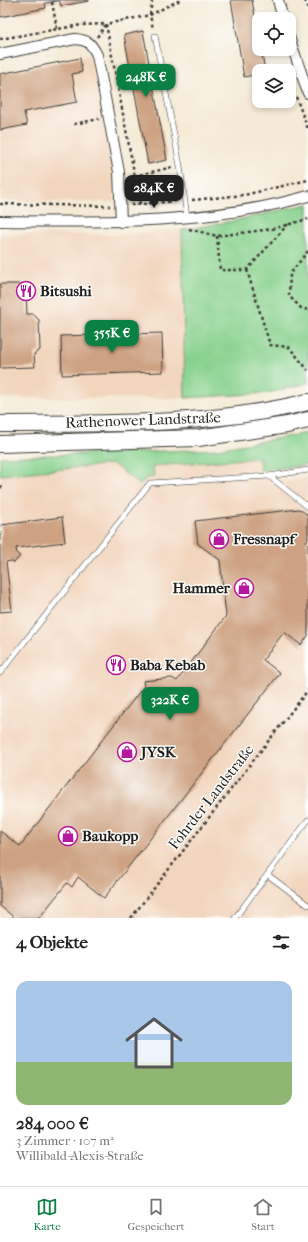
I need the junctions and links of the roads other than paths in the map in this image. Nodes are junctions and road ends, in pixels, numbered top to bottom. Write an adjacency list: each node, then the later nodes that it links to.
1 (278, 0): 2 (street)
2 (281, 12)
3 (155, 36): 8 (lane)
4 (0, 54): 10 (street)
5 (296, 56): 6 (street)
6 (307, 86)
7 (308, 196): 8 (street)
8 (187, 218): 10 (street)
9 (0, 221): 10 (street)
10 (121, 222)
11 (308, 402): 13 (main road, Rathenower Landstraße)
12 (308, 420): 14 (main road, Rathenower Landstraße)
13 (0, 424)
14 (0, 444)
15 (308, 470): 16 (lane)
16 (269, 476): 17 (lane); 18 (lane)
17 (308, 507)
18 (0, 673)
19 (308, 820): 20 (lane)
20 (268, 875): 21 (lane); 22 (lane)
21 (308, 905)
22 (235, 918)

